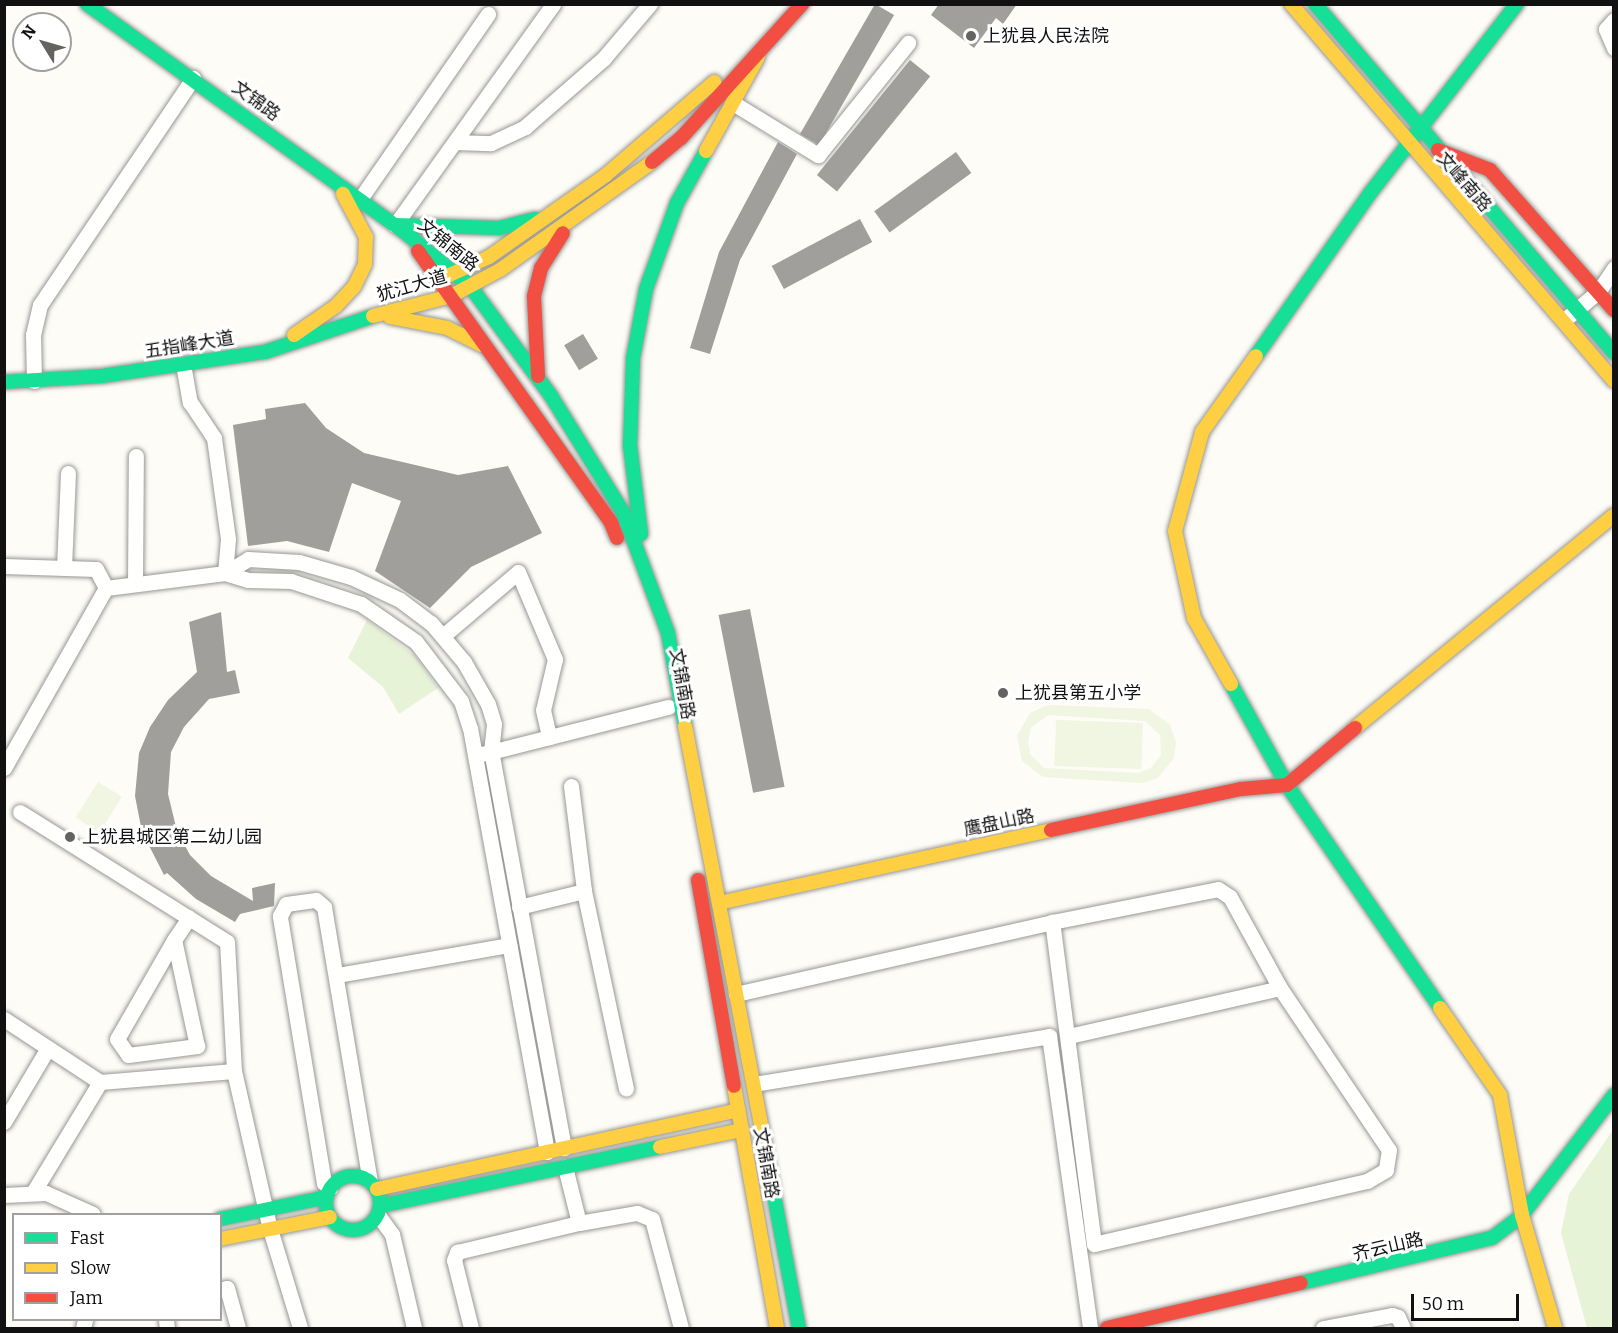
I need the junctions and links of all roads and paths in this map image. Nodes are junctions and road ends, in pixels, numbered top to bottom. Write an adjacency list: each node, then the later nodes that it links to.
1 (87, 4): 14 (main road, 文锦路)
2 (553, 4): 17 (street)
3 (650, 4): 17 (street)
4 (784, 4): 22 (main road, 犹江大道)
5 (802, 4): 13 (main road, 犹江大道)
6 (1291, 4): 18 (main road, 文峰南路)
7 (1315, 4): 16 (main road, 文峰南路)
8 (1517, 4): 16 (main road)
9 (488, 14): 21 (street)
10 (1614, 20): 12 (street)
11 (908, 43): 15 (street)
12 (1614, 48)
13 (758, 57): 15 (main road); 23 (main road, 犹江大道)
14 (193, 78): 20 (main road, 文锦路); 40 (street)
15 (733, 103): 50 (main road)
16 (1420, 130): 18 (main road); 19 (main road, 文峰南路)
17 (455, 142): 24 (street)
18 (1408, 145): 34 (main road, 文峰南路); 62 (main road)
19 (1436, 149): 29 (main road); 32 (main road, 文峰南路)
20 (332, 179): 21 (main road, 文锦路); 35 (main road)
21 (360, 199): 24 (main road, 文锦路)
22 (547, 217): 24 (main road); 26 (main road, 犹江大道)
23 (571, 222): 28 (main road, 犹江大道); 39 (main road)
24 (399, 227): 26 (main road, 文锦南路); 27 (main road, 文锦南路)
25 (1614, 268): 29 (street)
26 (457, 272): 27 (main road, 犹江大道); 28 (main road, 文锦南路)
27 (438, 280): 30 (main road, 文锦南路); 33 (main road, 犹江大道)
28 (470, 286): 30 (main road, 犹江大道); 39 (main road, 文锦南路)
29 (1598, 292): 31 (main road); 32 (street)
30 (451, 296): 33 (main road, 犹江大道); 36 (main road, 文锦南路)
31 (1614, 310)
32 (1577, 311): 34 (street); 37 (main road, 文峰南路)
33 (373, 316): 35 (main road, 五指峰大道); 36 (main road)
34 (1562, 322): 41 (main road, 文峰南路)
35 (275, 348): 38 (main road, 五指峰大道)
36 (488, 349): 58 (main road, 文锦南路)
37 (1614, 353)
38 (183, 364): 40 (main road, 五指峰大道); 49 (street)
39 (538, 378): 50 (main road, 文锦南路)
40 (34, 381): 42 (main road, 五指峰大道)
41 (1614, 381)
42 (4, 382)
43 (136, 456): 52 (street)
44 (68, 473): 48 (street)
45 (1614, 515): 62 (main road)
46 (287, 561): 49 (street); 51 (street); 54 (street)
47 (4, 566): 48 (street)
48 (64, 568): 53 (street)
49 (225, 573): 51 (street); 52 (street)
50 (647, 575): 66 (main road, 文锦南路)
51 (284, 580): 55 (street)
52 (135, 584): 53 (street)
53 (106, 588): 61 (street)
54 (440, 632): 55 (street); 56 (street); 59 (street)
55 (421, 646): 57 (street)
56 (475, 679): 57 (street); 60 (street)
57 (454, 691): 60 (street)
58 (668, 707): 59 (street); 83 (main road, 文锦南路)
59 (549, 737): 60 (street)
60 (483, 754): 67 (street); 71 (street)
61 (4, 768)
62 (1287, 785): 66 (main road, 鹰盘山路); 95 (main road)
63 (572, 786): 65 (street)
64 (20, 812): 68 (street)
65 (584, 891): 67 (street); 81 (street)
66 (719, 903): 74 (main road, 文锦南路)
67 (519, 907): 86 (street)
68 (189, 918): 70 (street); 78 (street)
69 (1052, 922): 73 (street); 74 (street); 76 (street)
70 (174, 940): 70 (street)
71 (509, 945): 72 (street); 86 (street)
72 (337, 975): 88 (street); 90 (street)
73 (1280, 988): 76 (street); 76 (street)
74 (736, 994): 80 (main road, 文锦南路)
75 (4, 1019): 77 (street)
76 (1069, 1036)
77 (48, 1048): 79 (street); 84 (street)
78 (234, 1071): 79 (street); 92 (street)
79 (100, 1082): 89 (street)
80 (753, 1084): 108 (main road, 文锦南路); 109 (street)
81 (626, 1089)
82 (1614, 1095): 95 (main road, 齐云山路)
83 (738, 1110): 85 (main road, 文锦南路); 86 (main road)
84 (4, 1122)
85 (742, 1130): 87 (main road); 107 (main road, 文锦南路)
86 (555, 1150): 87 (main road); 88 (main road)
87 (562, 1168): 93 (main road); 98 (street)
88 (374, 1185): 90 (main road); 93 (main road)
89 (34, 1191): 91 (street); 94 (street)
90 (329, 1192): 92 (main road); 96 (main road)
91 (4, 1195)
92 (265, 1209): 97 (main road); 99 (street)
93 (379, 1211): 96 (main road); 104 (street)
94 (90, 1213)
95 (1522, 1215): 110 (main road, 齐云山路); 113 (main road)
96 (330, 1217): 99 (main road)
97 (222, 1219)
98 (579, 1223): 105 (street); 106 (street)
99 (270, 1229): 100 (main road); 103 (street)
100 (222, 1239)
101 (222, 1289): 102 (street)
102 (238, 1329)
103 (300, 1329)
104 (414, 1329)
105 (471, 1329)
106 (681, 1329)
107 (777, 1329)
108 (799, 1329)
109 (1090, 1329)
110 (1107, 1329)
111 (1323, 1329): 112 (street)
112 (1403, 1329)
113 (1555, 1329)

